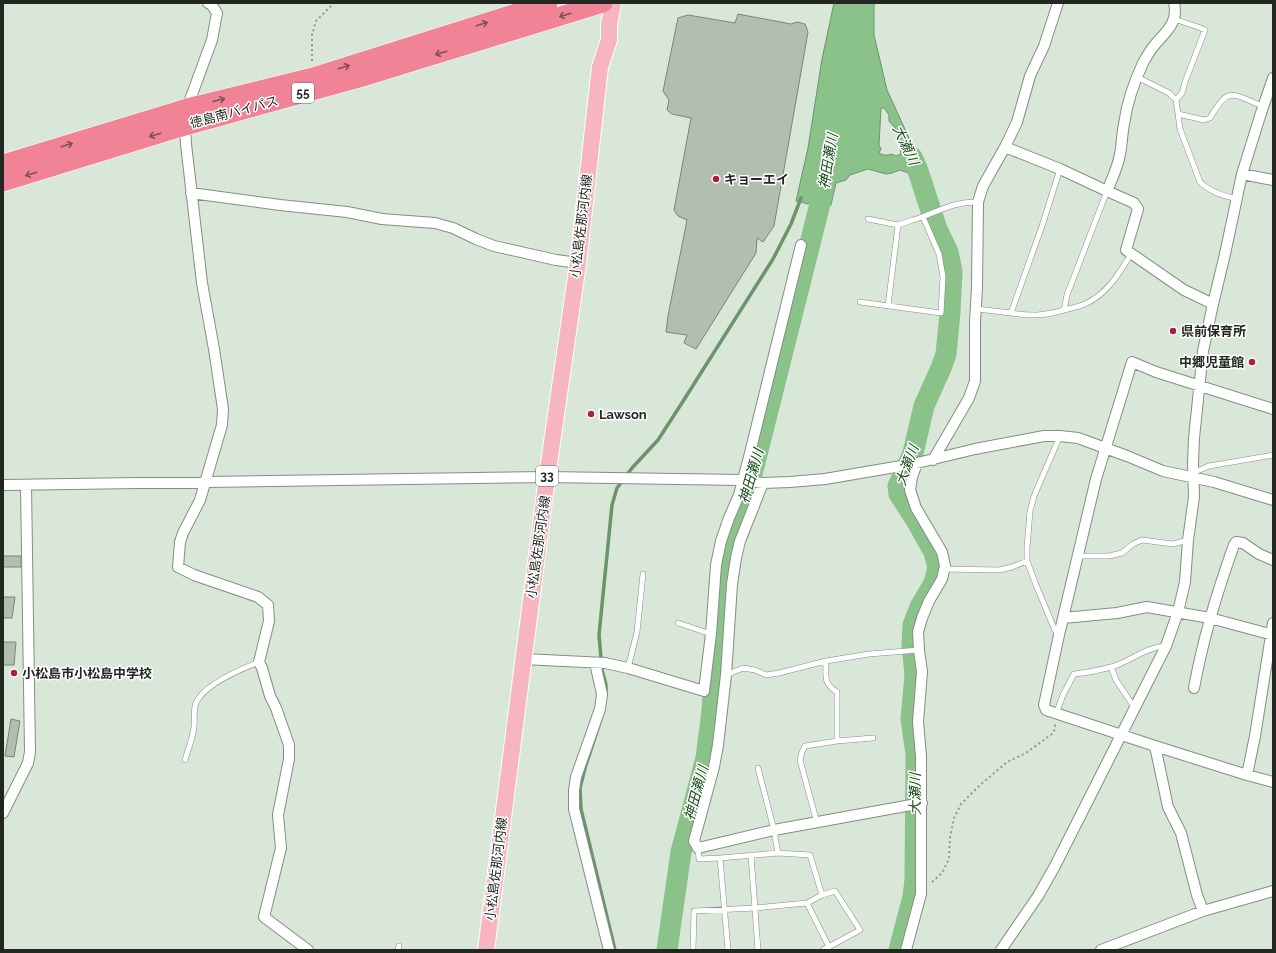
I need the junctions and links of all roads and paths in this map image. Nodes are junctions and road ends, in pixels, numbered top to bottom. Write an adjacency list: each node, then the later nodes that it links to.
1 (208, 3): 15 (street)
2 (334, 3): 9 (path)
3 (548, 3): 9 (highway, 徳島南バイパス / 55, one-way to 3)
4 (603, 3): 15 (highway, 徳島南バイパス / 55, one-way to 15)
5 (613, 3): 31 (main road, 小松島佐那河内線 / 33)
6 (1058, 3): 16 (street)
7 (1174, 3): 8 (street)
8 (1174, 19): 10 (street); 12 (lane)
9 (313, 76): 15 (highway, 徳島南バイパス / 55, one-way to 9)
10 (1137, 77): 12 (lane); 22 (street)
11 (1273, 78): 13 (street)
12 (1176, 100): 14 (lane)
13 (1263, 106): 14 (lane); 19 (street)
14 (1178, 114): 24 (lane)
15 (186, 117): 17 (highway, 徳島南バイパス / 55, one-way to 15); 21 (highway, 徳島南バイパス / 55, one-way to 21); 23 (street)
16 (1005, 147): 18 (street); 25 (street)
17 (3, 164)
18 (1060, 169): 22 (street); 37 (lane)
19 (1242, 174): 20 (street); 24 (street)
20 (1273, 180)
21 (3, 182)
22 (1106, 191): 30 (street); 36 (lane)
23 (191, 193): 31 (street); 48 (street)
24 (1237, 199): 33 (street)
25 (978, 202): 26 (lane); 35 (street)
26 (923, 217): 28 (lane); 34 (lane)
27 (868, 219): 28 (lane)
28 (898, 225): 34 (lane)
29 (802, 245): 47 (street)
30 (1131, 254): 33 (street); 36 (lane)
31 (578, 263): 46 (main road, 小松島佐那河内線 / 33)
32 (860, 302): 34 (lane)
33 (1213, 304): 38 (street)
34 (888, 306)
35 (976, 309): 37 (lane); 43 (street)
36 (1064, 310): 37 (lane)
37 (1011, 313)
38 (1200, 386): 39 (street); 41 (street); 45 (street)
39 (1273, 409)
40 (1060, 436): 41 (street); 43 (street); 56 (lane)
41 (1105, 449): 45 (street); 54 (street)
42 (1273, 455): 45 (lane)
43 (933, 460): 44 (street)
44 (915, 463): 49 (street); 57 (street)
45 (1193, 476): 52 (street); 53 (street)
46 (547, 477): 47 (street); 48 (street); 69 (main road, 小松島佐那河内線 / 33)
47 (745, 481): 49 (street); 64 (street)
48 (206, 482): 51 (street); 71 (street)
49 (760, 483): 75 (street)
50 (3, 485): 51 (street)
51 (26, 485): 88 (street)
52 (1273, 500)
53 (1188, 540): 54 (lane); 59 (street)
54 (1078, 556): 60 (street)
55 (1273, 560): 61 (street)
56 (1027, 561): 57 (lane); 66 (lane)
57 (944, 569): 68 (street)
58 (643, 574): 74 (lane)
59 (1178, 612): 60 (street); 61 (street); 67 (street)
60 (1063, 618): 66 (street)
61 (1210, 618): 65 (street); 76 (street)
62 (678, 623): 64 (lane)
63 (1273, 623): 65 (street)
64 (711, 634): 74 (street)
65 (1272, 634): 85 (street)
66 (1059, 635): 78 (street)
67 (1166, 646): 73 (lane); 77 (street)
68 (917, 650): 70 (lane); 87 (street)
69 (523, 659): 72 (street); 104 (main road, 小松島佐那河内線 / 33)
70 (826, 661): 75 (lane); 81 (lane)
71 (260, 662): 83 (lane); 103 (street)
72 (600, 663): 74 (street); 105 (street)
73 (1111, 667): 77 (lane); 78 (lane)
74 (628, 668)
75 (726, 675): 91 (street)
76 (1194, 688)
77 (1135, 708): 79 (street)
78 (1056, 714): 79 (street); 95 (path)
79 (1121, 735): 82 (street); 111 (street)
80 (873, 738): 81 (lane)
81 (838, 741): 89 (lane)
82 (1155, 746): 85 (street); 101 (street)
83 (185, 760)
84 (758, 768): 90 (lane)
85 (1247, 775): 86 (street)
86 (1273, 782)
87 (917, 804): 89 (street); 95 (street)
88 (3, 813)
89 (817, 823): 90 (street)
90 (774, 830): 91 (street); 92 (lane)
91 (698, 848): 94 (lane)
92 (778, 853): 93 (lane); 97 (lane)
93 (751, 855): 94 (lane); 99 (lane)
94 (720, 858): 100 (lane)
95 (921, 886): 110 (street)
96 (1273, 891): 101 (street)
97 (822, 895): 98 (lane); 102 (lane)
98 (807, 903): 99 (lane); 102 (lane)
99 (755, 908): 100 (lane); 108 (lane)
100 (725, 910): 106 (lane); 107 (lane)
101 (1203, 911): 112 (street)
102 (829, 947): 109 (lane)
103 (308, 950)
104 (486, 950)
105 (609, 950)
106 (693, 950)
107 (728, 950)
108 (758, 950)
109 (823, 950)
110 (906, 950)
111 (1000, 950)
112 (1101, 950)

